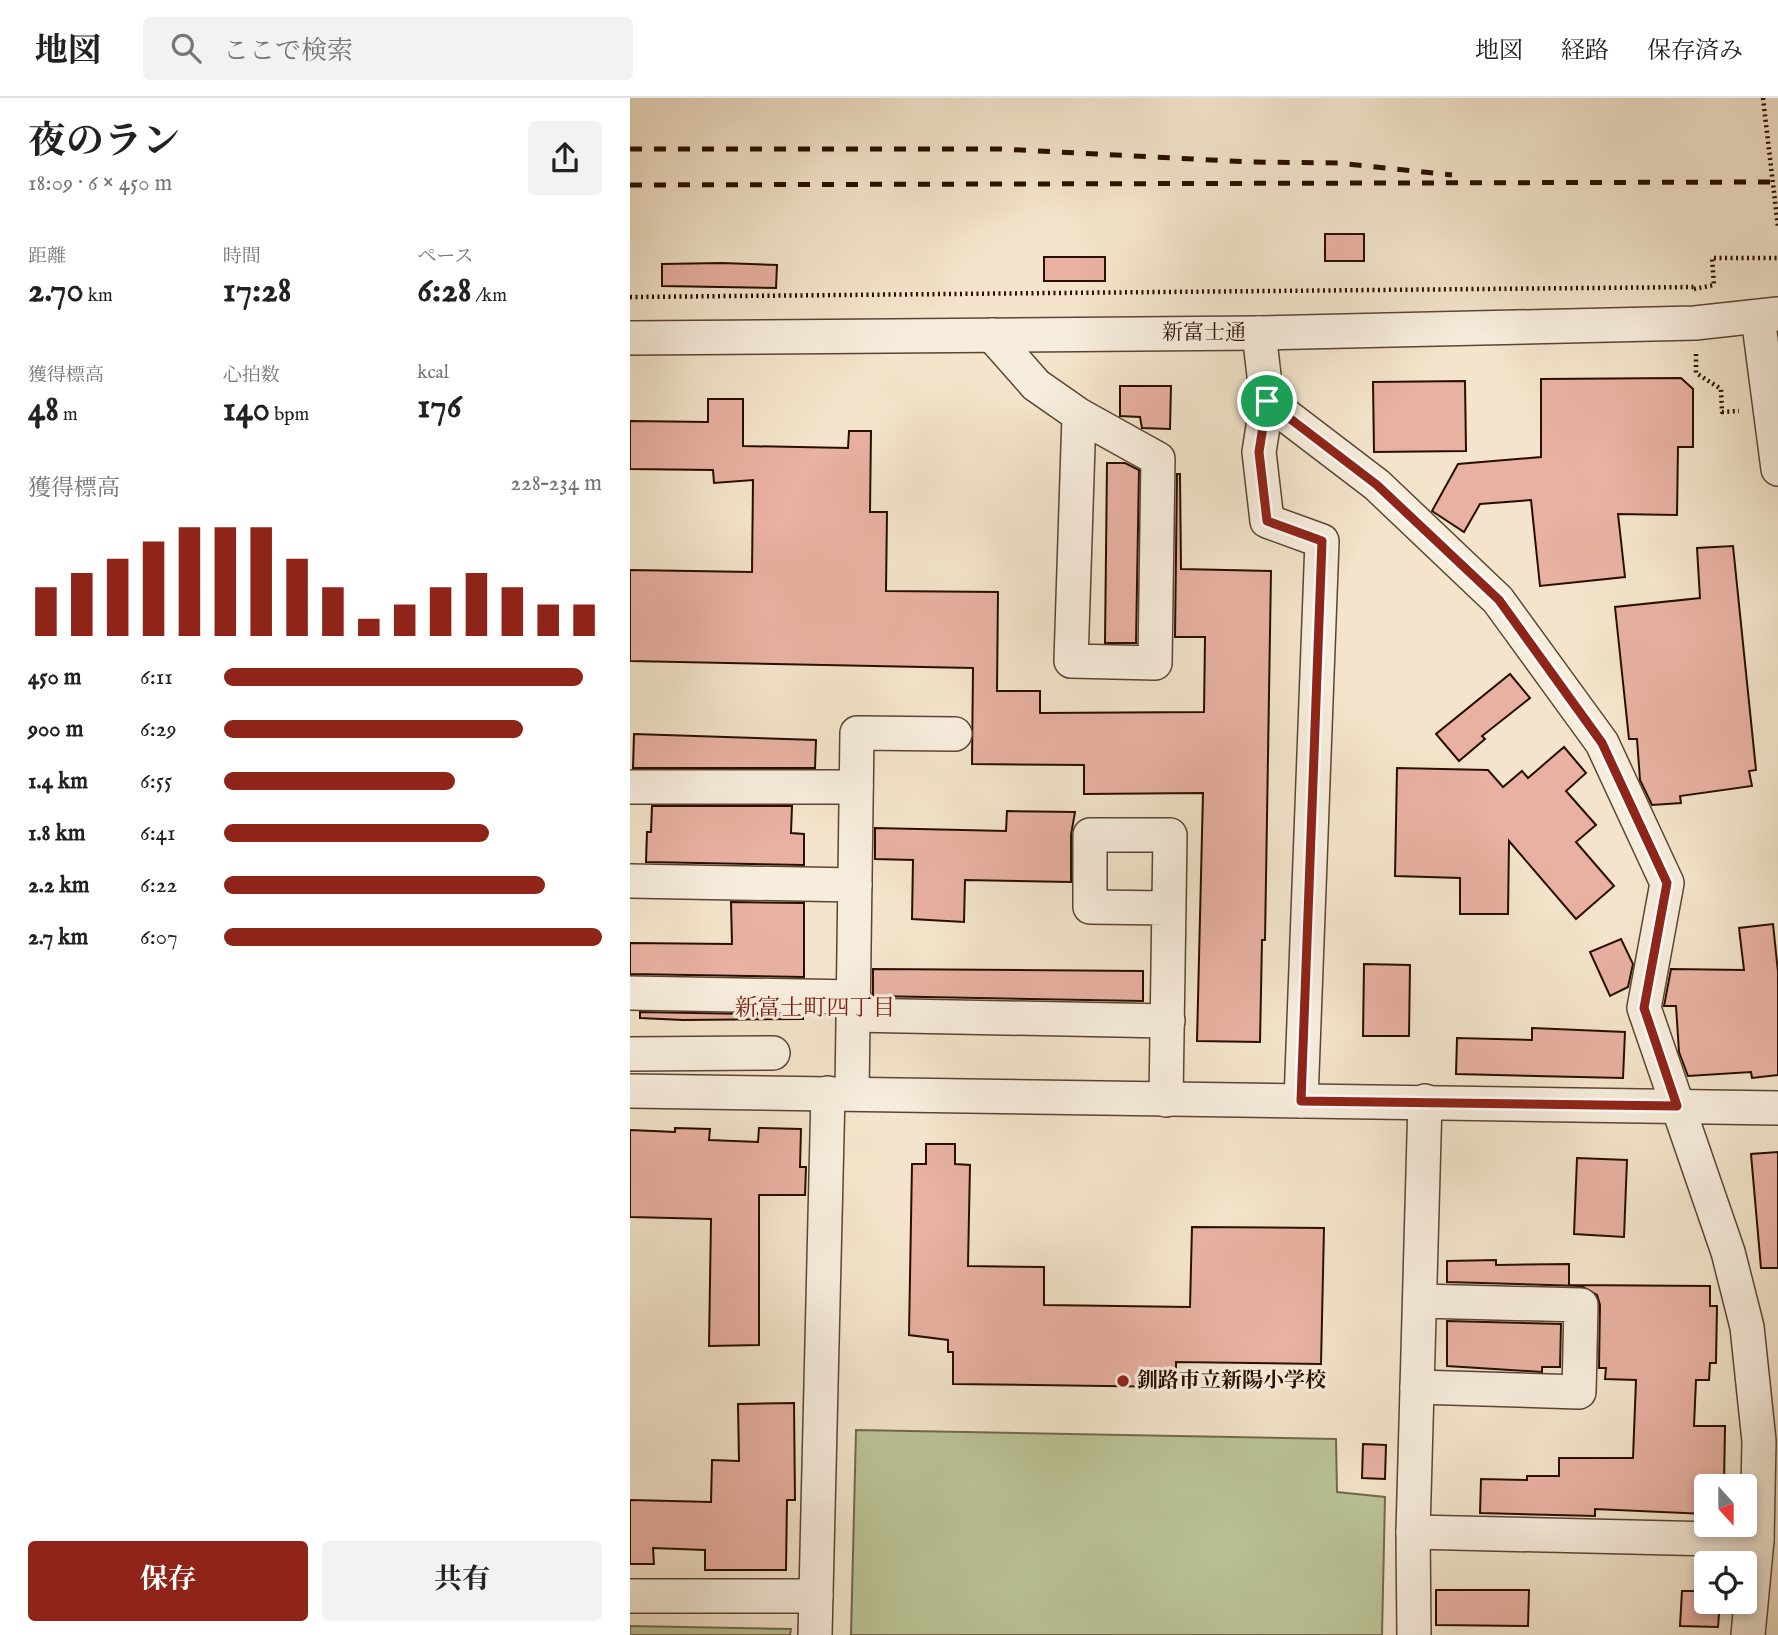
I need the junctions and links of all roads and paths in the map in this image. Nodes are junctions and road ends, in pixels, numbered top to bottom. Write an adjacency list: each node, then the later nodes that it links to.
1 (1763, 98): 2 (path, bridge)
2 (1778, 227)
3 (1778, 258): 4 (path)
4 (1714, 285)
5 (1694, 287): 6 (path)
6 (630, 297)
7 (1768, 316): 8 (street, 新富士通); 13 (street)
8 (1695, 323): 9 (street, 新富士通); 13 (path)
9 (1259, 333): 10 (street, 新富士通); 12 (street)
10 (992, 335): 11 (street, 新富士通); 14 (street)
11 (630, 338)
12 (1267, 401): 30 (street); 32 (street)
13 (1772, 408): 15 (street)
14 (1079, 415): 14 (street)
15 (1778, 469)
16 (955, 734): 17 (street)
17 (856, 787): 18 (street); 20 (street)
18 (630, 788)
19 (630, 881): 20 (street)
20 (855, 885): 23 (street)
21 (1170, 908): 24 (street)
22 (630, 993): 23 (street)
23 (853, 1006): 24 (street); 28 (street)
24 (1168, 1021): 29 (street)
25 (630, 1054): 26 (street)
26 (773, 1054)
27 (630, 1091): 28 (street)
28 (840, 1093): 29 (street); 39 (street)
29 (1167, 1100): 30 (street)
30 (1301, 1101): 31 (street)
31 (1425, 1101): 32 (street); 34 (street)
32 (1677, 1106): 33 (street); 37 (street)
33 (1778, 1108)
34 (1420, 1301): 35 (street); 35 (street)
35 (1417, 1387): 36 (street)
36 (1413, 1532): 37 (street); 41 (street)
37 (1757, 1540): 42 (street)
38 (630, 1596): 39 (street)
39 (816, 1597): 40 (street)
40 (816, 1635)
41 (1414, 1635)
42 (1748, 1635)

